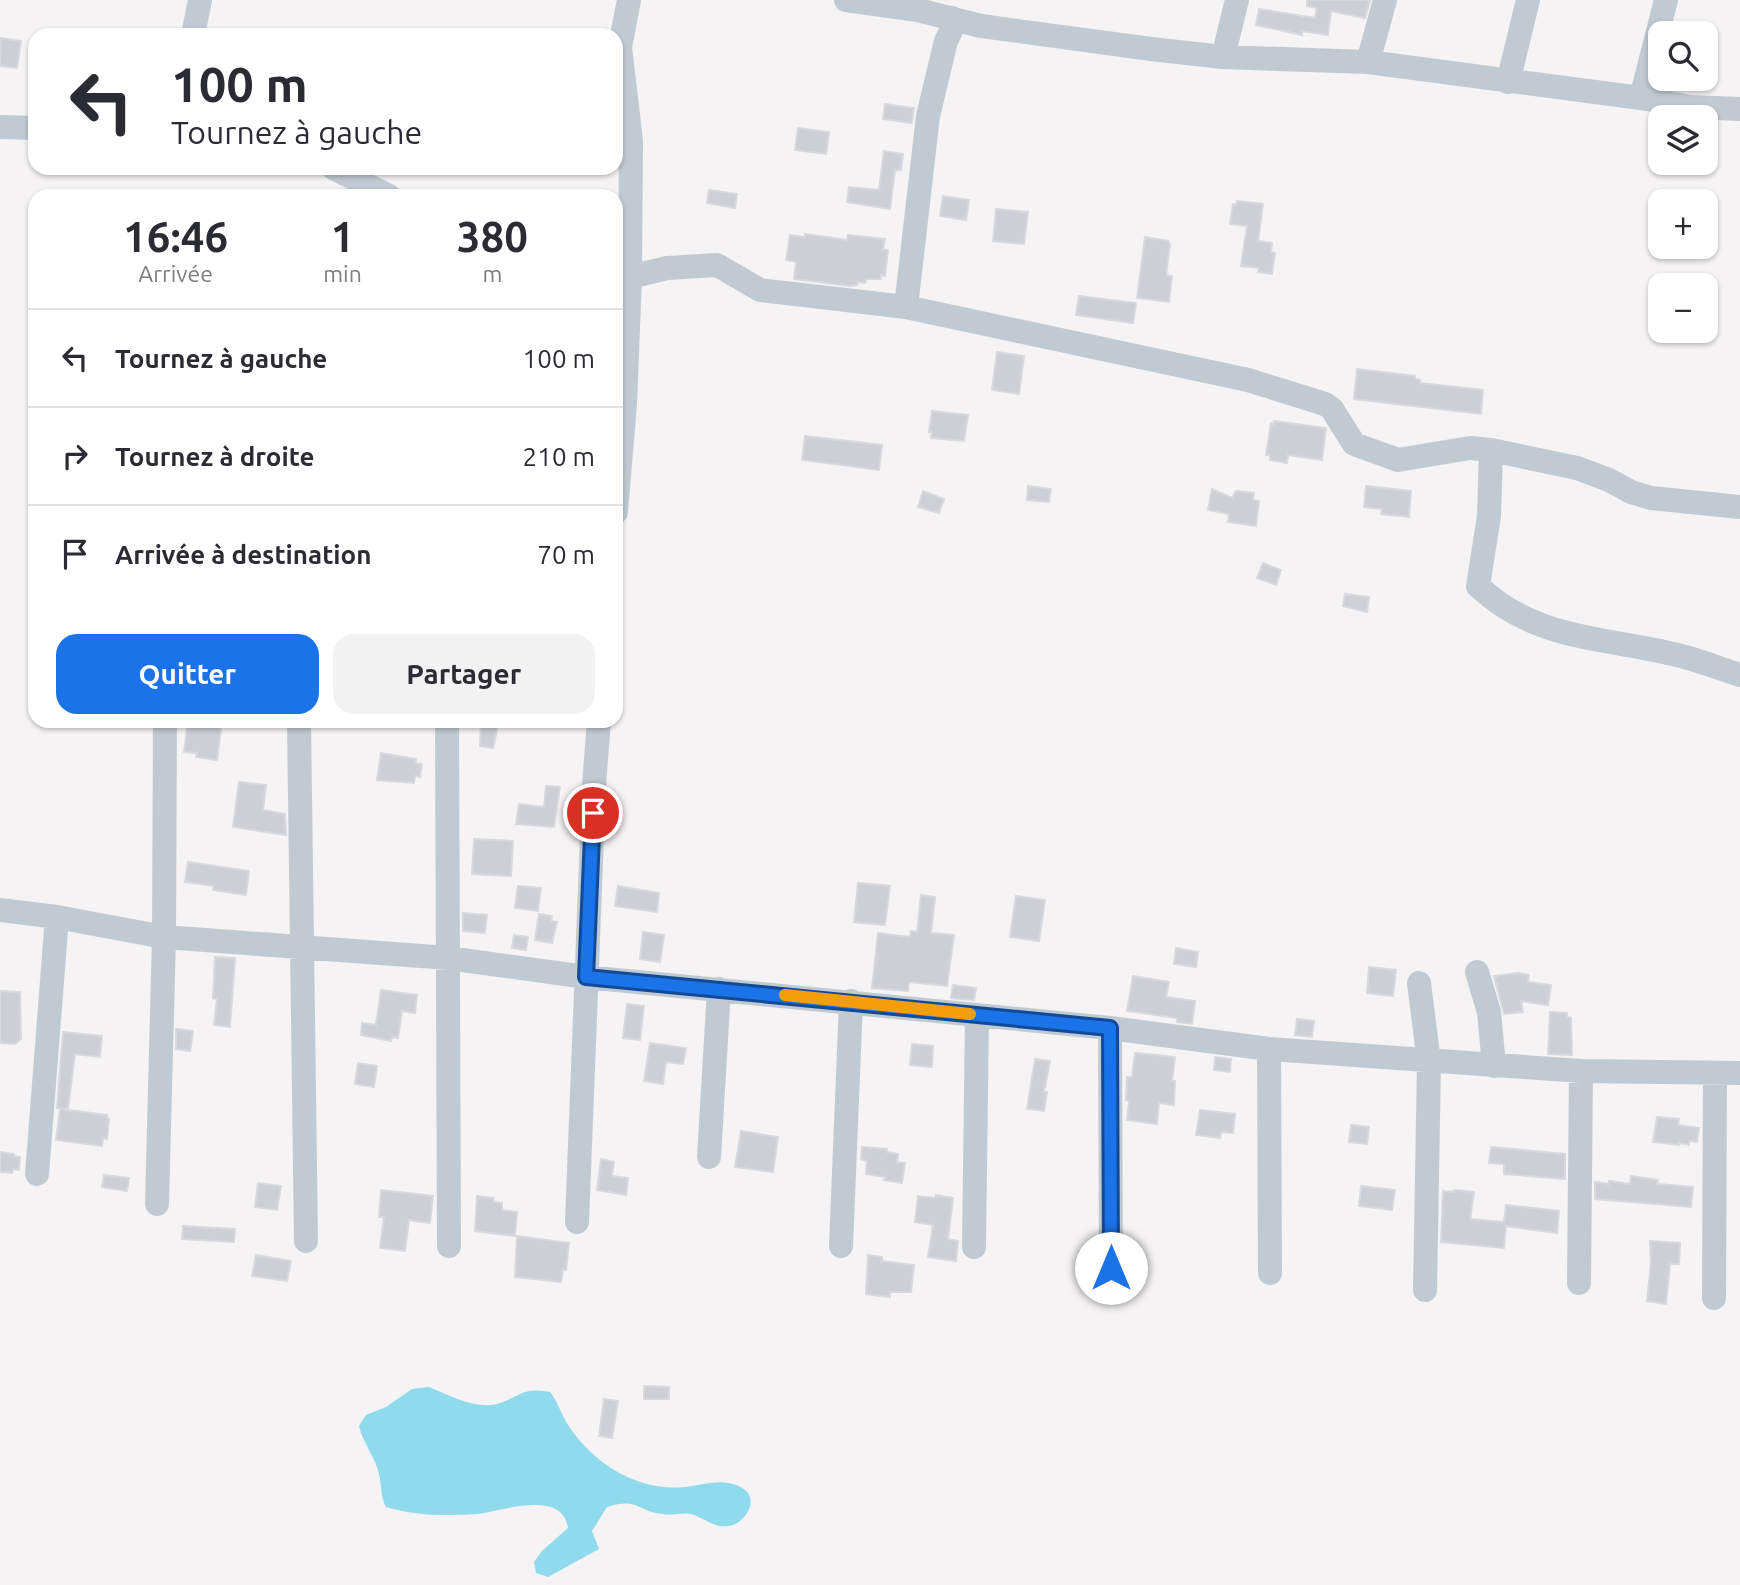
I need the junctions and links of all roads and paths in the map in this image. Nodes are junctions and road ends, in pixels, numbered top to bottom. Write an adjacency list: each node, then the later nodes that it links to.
1 (200, 0): 9 (street)
2 (629, 0): 10 (street)
3 (846, 0): 8 (street)
4 (1237, 0): 11 (street)
5 (1385, 0): 12 (street)
6 (1528, 0): 14 (street)
7 (1666, 0): 15 (street)
8 (952, 18): 11 (street); 22 (street)
9 (194, 28)
10 (623, 31)
11 (1223, 57): 12 (street)
12 (1368, 62): 14 (street)
13 (623, 73): 21 (street)
14 (1508, 82): 15 (street)
15 (1641, 98): 16 (street)
16 (1740, 108)
17 (0, 127): 18 (street)
18 (28, 128)
19 (347, 175): 20 (street)
20 (375, 189)
21 (623, 274): 22 (street); 23 (street)
22 (906, 307): 24 (street)
23 (623, 428)
24 (1491, 450): 25 (street); 26 (street)
25 (1740, 507)
26 (1740, 675)
27 (165, 728): 33 (street)
28 (299, 728): 34 (street)
29 (447, 728): 35 (street)
30 (598, 728): 37 (street)
31 (0, 910): 32 (street)
32 (57, 918): 33 (street); 50 (street)
33 (164, 937): 34 (street); 51 (street)
34 (303, 946): 35 (street); 53 (street)
35 (448, 958): 37 (street); 55 (street)
36 (1477, 972): 45 (street)
37 (586, 977): 39 (street); 52 (street)
38 (1419, 983): 44 (street)
39 (719, 989): 40 (street); 49 (street)
40 (851, 1001): 41 (street); 54 (street)
41 (977, 1015): 42 (street); 56 (street)
42 (1110, 1028): 43 (street); 57 (street)
43 (1269, 1049): 44 (street); 58 (street)
44 (1429, 1062): 45 (street); 60 (street)
45 (1494, 1066): 46 (street)
46 (1581, 1071): 47 (street); 59 (street)
47 (1715, 1073): 48 (street); 61 (street)
48 (1740, 1073)
49 (709, 1157)
50 (37, 1174)
51 (157, 1204)
52 (577, 1222)
53 (306, 1241)
54 (841, 1245)
55 (450, 1246)
56 (974, 1247)
57 (1111, 1268)
58 (1270, 1273)
59 (1579, 1283)
60 (1425, 1290)
61 (1714, 1298)

